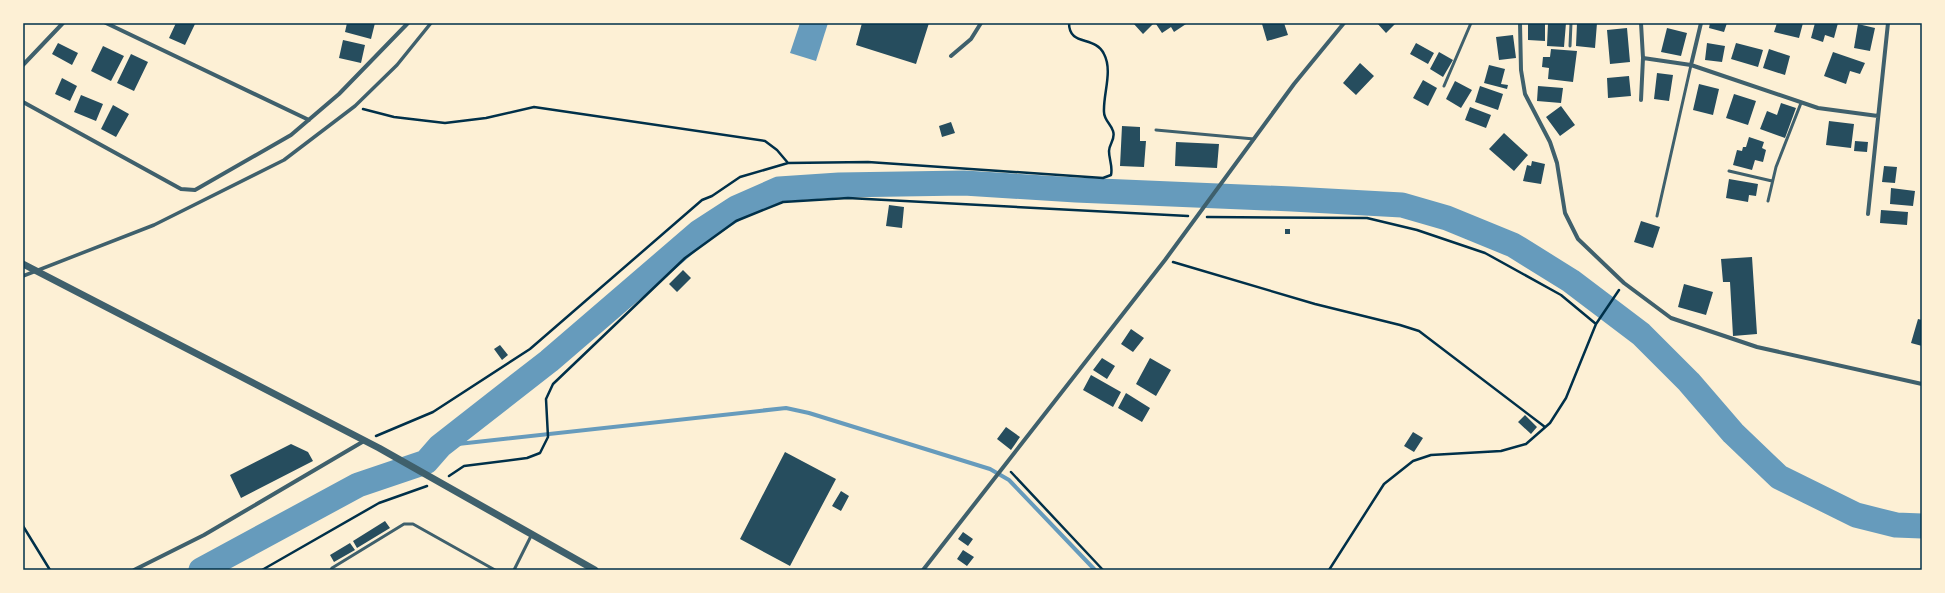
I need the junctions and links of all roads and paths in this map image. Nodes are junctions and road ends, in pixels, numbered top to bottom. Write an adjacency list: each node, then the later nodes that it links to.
1 (63, 23): 17 (street)
2 (106, 23): 25 (street)
3 (408, 23): 25 (street)
4 (431, 23): 23 (street)
5 (981, 23): 15 (street)
6 (1068, 23): 28 (path)
7 (1344, 23): 27 (street)
8 (1471, 23): 19 (lane)
9 (1518, 23): 39 (street)
10 (1571, 23): 14 (lane)
11 (1641, 23): 16 (street)
12 (1701, 23): 18 (street)
13 (1888, 23): 24 (street)
14 (1570, 46)
15 (951, 56)
16 (1643, 58): 18 (street); 20 (street)
17 (23, 65)
18 (1691, 65): 22 (street); 33 (lane)
19 (1444, 86)
20 (1641, 100)
21 (23, 102): 25 (street)
22 (1802, 103): 24 (street); 30 (lane)
23 (355, 106): 28 (path); 37 (street)
24 (1878, 116): 32 (street)
25 (309, 120)
26 (1156, 130): 27 (lane)
27 (1254, 139): 34 (street)
28 (788, 163): 43 (path)
29 (1729, 171): 30 (lane)
30 (1772, 181): 31 (lane)
31 (1768, 201)
32 (1868, 214)
33 (1657, 216)
34 (1197, 217): 35 (street); 40 (path); 45 (path)
35 (1165, 260): 42 (path); 44 (street)
36 (23, 264): 37 (street)
37 (35, 271): 38 (street); 43 (street)
38 (23, 276)
39 (1624, 283): 40 (path); 41 (street)
40 (1596, 324): 42 (path)
41 (1922, 384)
42 (1545, 428): 57 (path)
43 (364, 441): 45 (street); 49 (street)
44 (1005, 466): 55 (street); 56 (path)
45 (440, 482): 47 (street); 50 (path)
46 (23, 526): 48 (path)
47 (532, 534): 53 (lane); 54 (street)
48 (50, 570)
49 (134, 570)
50 (262, 570)
51 (331, 570): 52 (lane)
52 (495, 570)
53 (514, 570)
54 (595, 570)
55 (923, 570)
56 (1103, 570)
57 (1329, 570)

